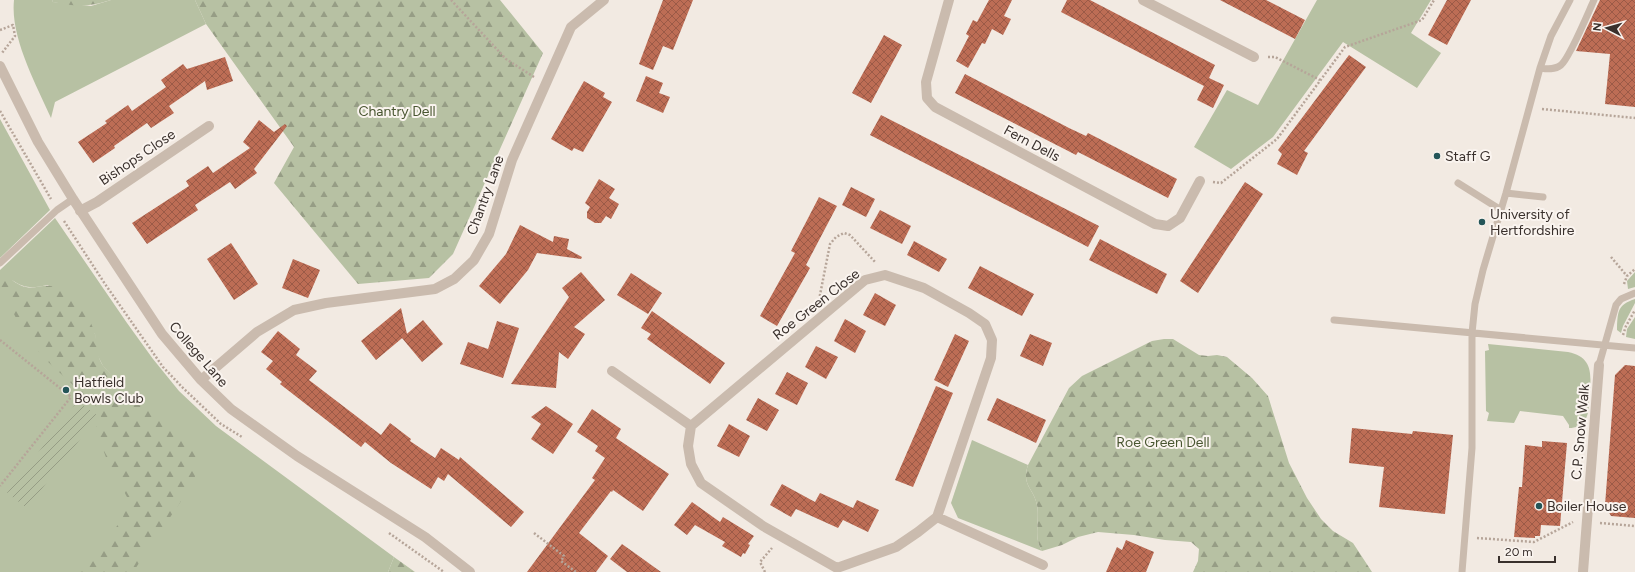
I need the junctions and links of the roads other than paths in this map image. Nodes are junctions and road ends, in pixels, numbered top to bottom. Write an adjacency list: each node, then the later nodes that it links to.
1 (604, 0): 25 (street, Chantry Lane)
2 (949, 0): 10 (street, Fern Dells)
3 (1143, 0): 6 (street)
4 (1570, 0): 8 (lane)
5 (1594, 0): 8 (lane)
6 (1254, 57)
7 (0, 66): 14 (street, College Lane)
8 (1540, 68): 12 (lane)
9 (209, 126): 16 (street, Bishops Close)
10 (1200, 181)
11 (1458, 183): 15 (lane)
12 (1506, 193): 13 (lane); 15 (lane)
13 (1542, 197)
14 (73, 199): 16 (street, College Lane); 17 (lane)
15 (1501, 210): 20 (lane)
16 (80, 211): 25 (street, College Lane)
17 (0, 263)
18 (1635, 293): 21 (lane)
19 (1334, 320): 20 (lane)
20 (1472, 333): 21 (lane); 31 (lane)
21 (1605, 345): 22 (lane); 23 (lane)
22 (1635, 348)
23 (1599, 365): 32 (street, C.P. Snow Walk)
24 (612, 371): 26 (street)
25 (201, 380): 30 (street, College Lane)
26 (691, 426): 27 (street, Roe Green Close); 29 (street)
27 (937, 517): 28 (street); 29 (street)
28 (1043, 565)
29 (837, 570)
30 (470, 572)
31 (1462, 572)
32 (1583, 572)

